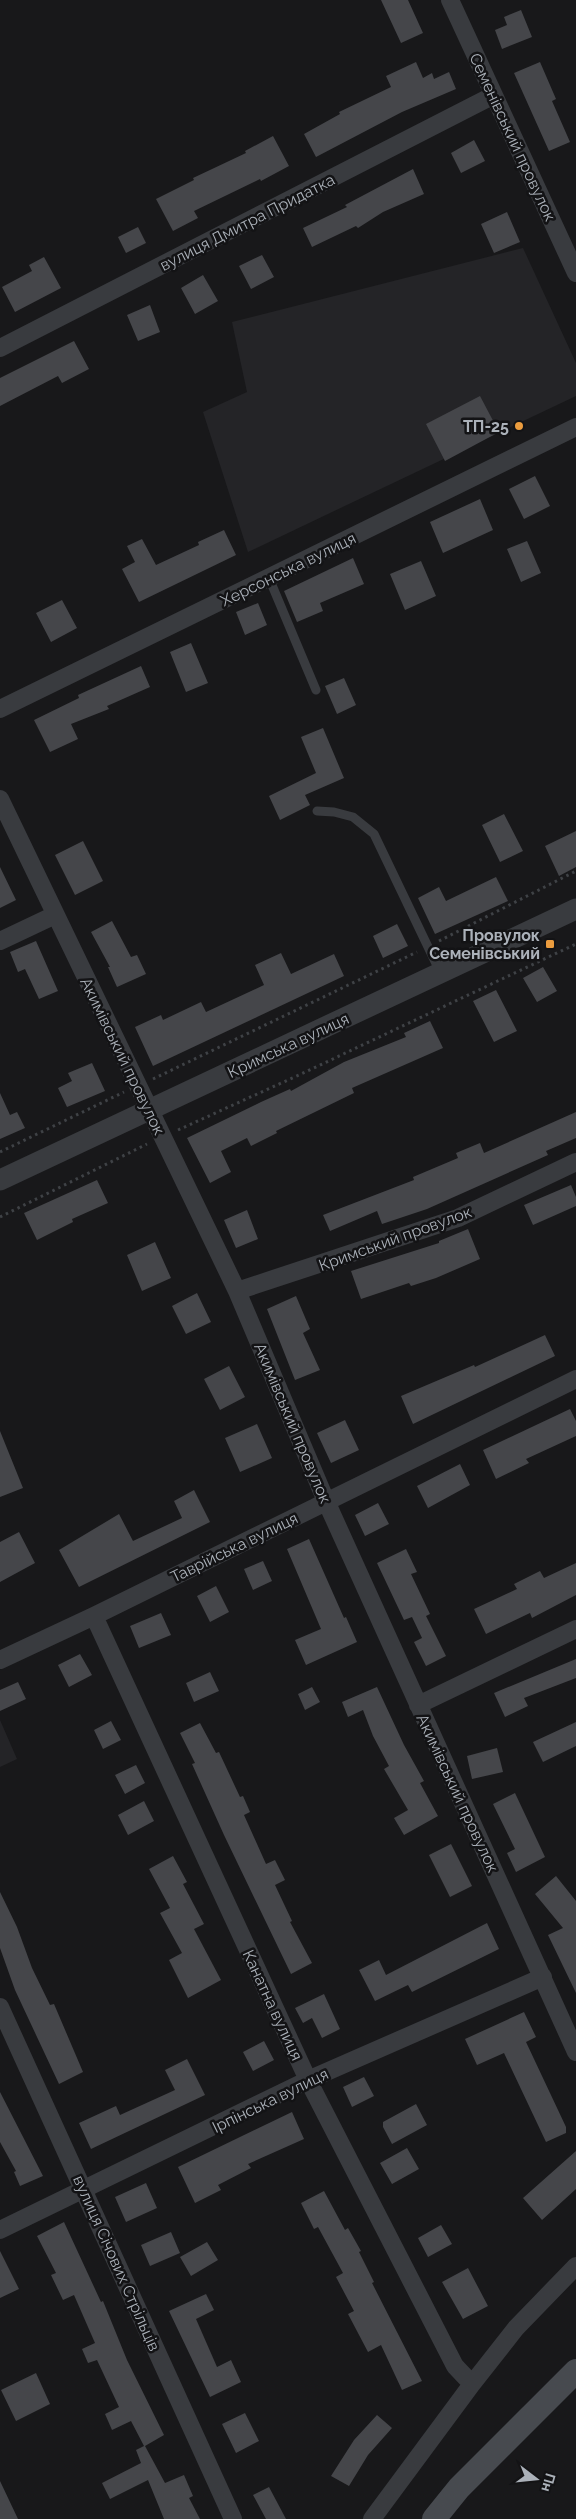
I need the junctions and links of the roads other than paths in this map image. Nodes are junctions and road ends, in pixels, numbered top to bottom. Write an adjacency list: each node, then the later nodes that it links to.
1 (450, 0): 2 (street, Семенівський провулок)
2 (494, 96): 3 (street, Семенівський провулок); 4 (street, вулиця Дмитра Придатка)
3 (576, 273)
4 (0, 348)
5 (576, 427): 6 (street, Херсонська вулиця)
6 (269, 578): 7 (lane); 8 (street, Херсонська вулиця)
7 (316, 690)
8 (0, 709)
9 (0, 799): 12 (street, Акимівський провулок)
10 (317, 811): 14 (lane)
11 (576, 909): 14 (street, Кримська вулиця)
12 (55, 915): 13 (street); 15 (street, Акимівський провулок)
13 (0, 941)
14 (441, 974): 15 (street, Кримська вулиця)
15 (149, 1109): 17 (street, Кримська вулиця); 18 (street, Акимівський провулок)
16 (576, 1162): 18 (street, Кримський провулок)
17 (0, 1180)
18 (237, 1291): 20 (street, Акимівський провулок)
19 (576, 1380): 20 (street, Таврійська вулиця)
20 (326, 1501): 21 (street, Таврійська вулиця); 24 (street, Акимівський провулок)
21 (94, 1616): 23 (street, Таврійська вулиця); 28 (street, Канатна вулиця)
22 (576, 1629): 24 (street)
23 (0, 1660)
24 (418, 1705): 25 (street, Акимівський провулок)
25 (543, 1977): 27 (street, Акимівський провулок); 28 (street, Ірпінська вулиця)
26 (0, 2007): 29 (street, вулиця Січових Стрільців)
27 (576, 2052)
28 (308, 2080): 29 (street, Ірпінська вулиця); 33 (street, Канатна вулиця)
29 (84, 2191): 30 (street, Ірпінська вулиця); 34 (street, вулиця Січових Стрільців)
30 (0, 2230)
31 (576, 2266): 33 (street)
32 (576, 2371): 36 (main road)
33 (472, 2384): 35 (street)
34 (233, 2519)
35 (372, 2519)
36 (434, 2519)

